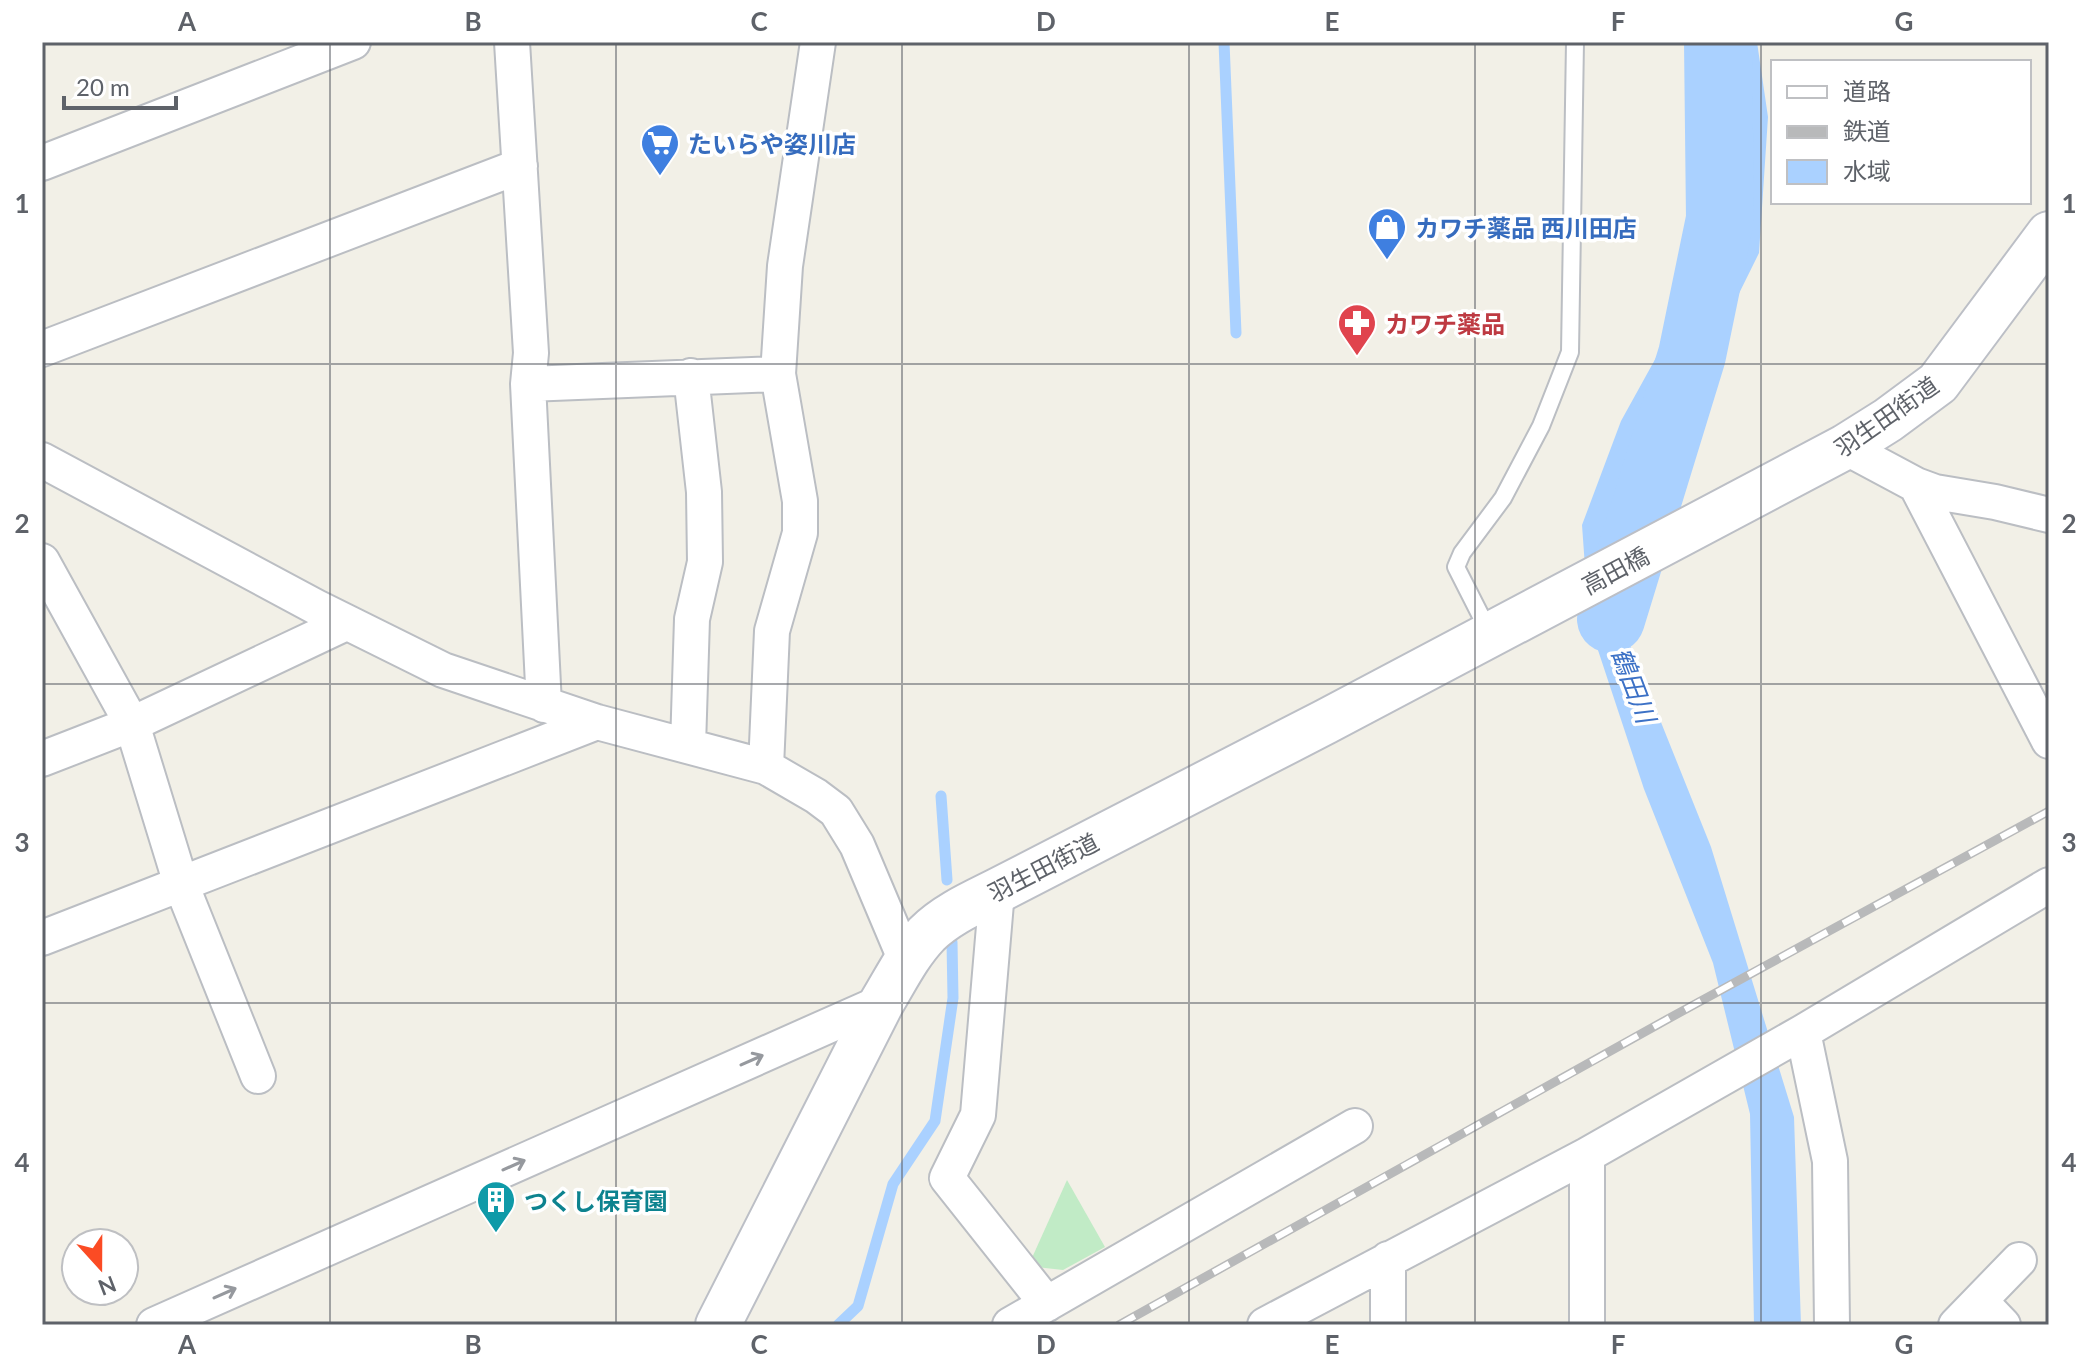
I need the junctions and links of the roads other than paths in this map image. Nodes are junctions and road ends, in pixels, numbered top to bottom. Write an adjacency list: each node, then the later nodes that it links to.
1 (353, 42): 5 (street)
2 (512, 42): 6 (street)
3 (818, 42): 9 (street)
4 (1575, 42): 20 (lane)
5 (42, 163)
6 (520, 166): 8 (street); 11 (street)
7 (2049, 234): 12 (main road, 羽生田街道)
8 (42, 349)
9 (778, 374): 10 (street); 27 (street)
10 (691, 376): 11 (street); 25 (street)
11 (528, 384): 21 (street)
12 (1845, 447): 14 (street); 16 (main road, 羽生田街道)
13 (42, 460): 19 (street)
14 (1916, 485): 15 (street); 24 (street)
15 (2049, 515)
16 (1673, 539): 18 (main road, 高田橋)
17 (42, 561): 23 (street)
18 (1557, 601): 20 (main road, 羽生田街道)
19 (346, 623): 21 (street); 23 (street)
20 (1491, 636): 30 (main road, 羽生田街道)
21 (544, 705): 22 (street)
22 (597, 722): 25 (street); 28 (street)
23 (132, 724): 26 (street); 28 (street)
24 (2049, 741)
25 (688, 746): 27 (street)
26 (42, 759)
27 (766, 767): 32 (street)
28 (181, 884): 31 (street); 35 (street)
29 (2049, 885): 34 (street)
30 (997, 891): 32 (main road, 羽生田街道); 41 (street)
31 (42, 938)
32 (906, 961): 33 (main road, 羽生田街道)
33 (882, 1002): 42 (street, one-way to 33); 43 (main road, 羽生田街道)
34 (1794, 1037): 37 (street); 48 (street)
35 (258, 1076)
36 (1355, 1126): 41 (street)
37 (1587, 1155): 38 (street); 47 (street)
38 (1388, 1259): 45 (street); 46 (street)
39 (2019, 1260): 40 (street)
40 (1980, 1301): 49 (street); 50 (street)
41 (1047, 1304): 44 (street)
42 (154, 1325)
43 (718, 1325)
44 (1010, 1325)
45 (1265, 1325)
46 (1388, 1325)
47 (1587, 1325)
48 (1832, 1325)
49 (1956, 1325)
50 (2003, 1325)

